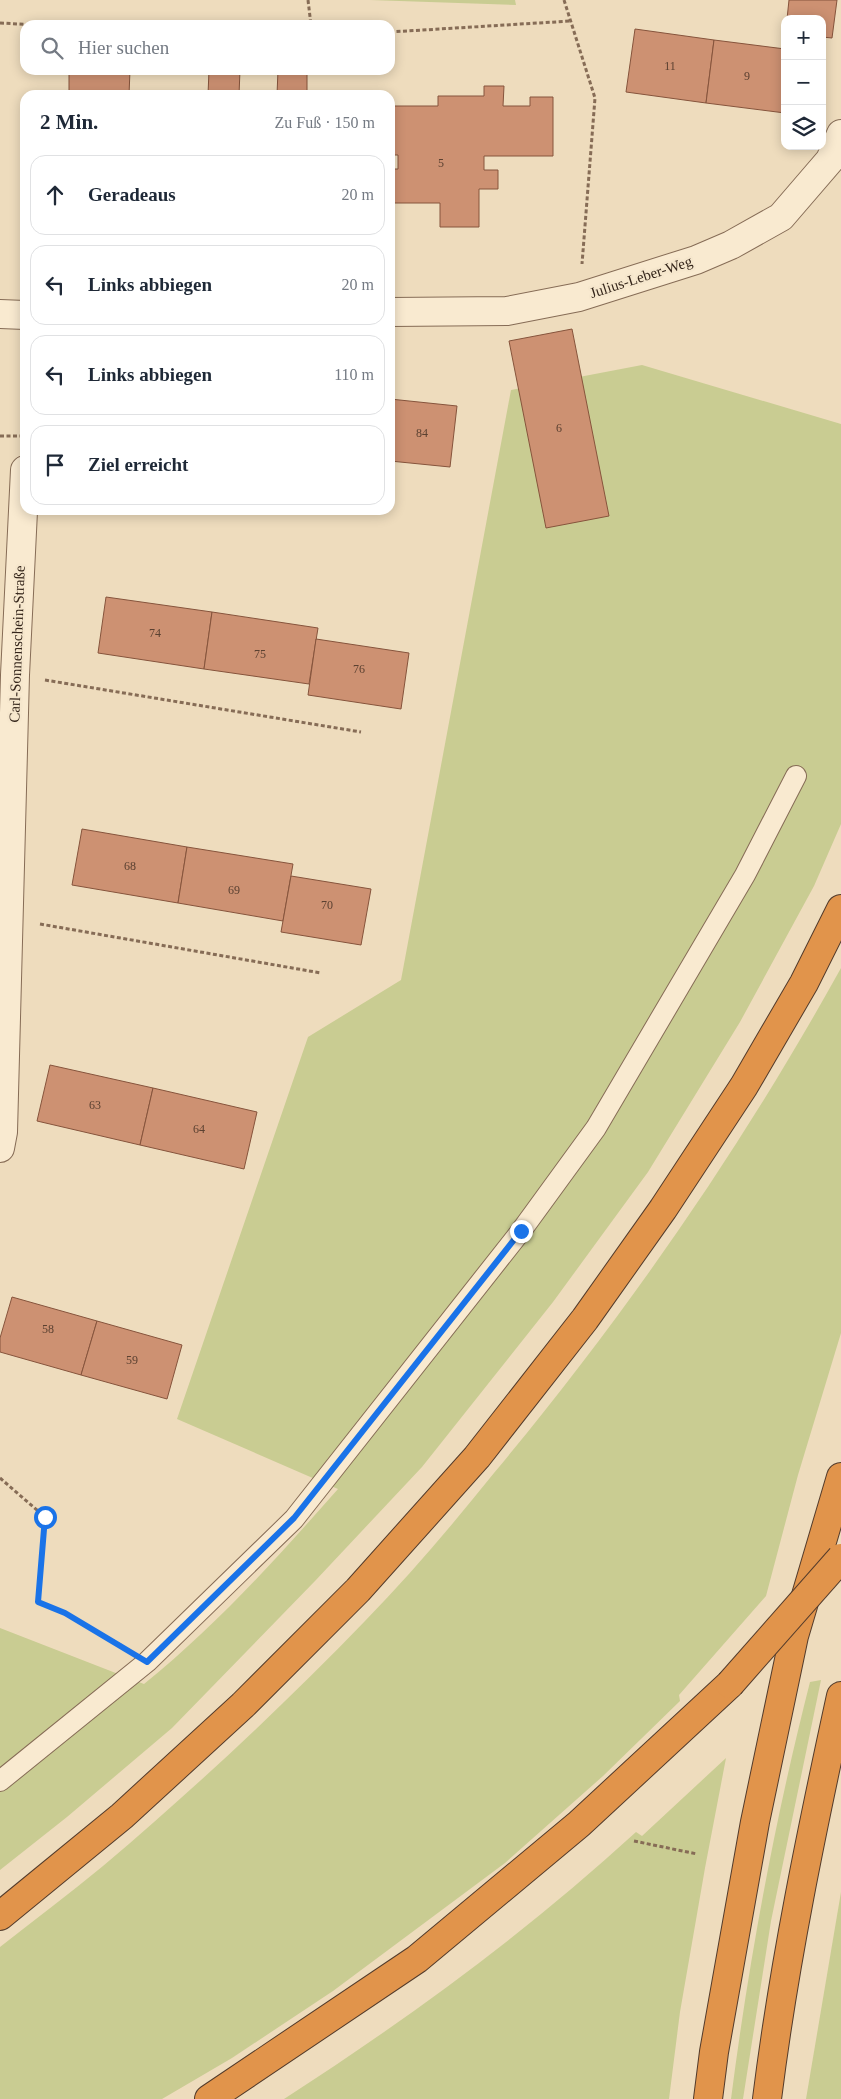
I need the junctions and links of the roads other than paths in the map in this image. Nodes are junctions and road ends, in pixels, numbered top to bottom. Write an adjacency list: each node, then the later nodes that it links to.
1 (841, 134): 2 (street, Julius-Leber-Weg)
2 (395, 312)
3 (0, 314): 4 (street)
4 (20, 315)
5 (23, 515): 8 (street, Carl-Sonnenschein-Straße)
6 (796, 776): 12 (lane)
7 (841, 909): 13 (highway)
8 (0, 1148)
9 (841, 1477): 15 (highway)
10 (841, 1558): 14 (highway, bridge)
11 (841, 1696): 16 (highway)
12 (0, 1781)
13 (0, 1916)
14 (209, 2099)
15 (708, 2099)
16 (767, 2099)

